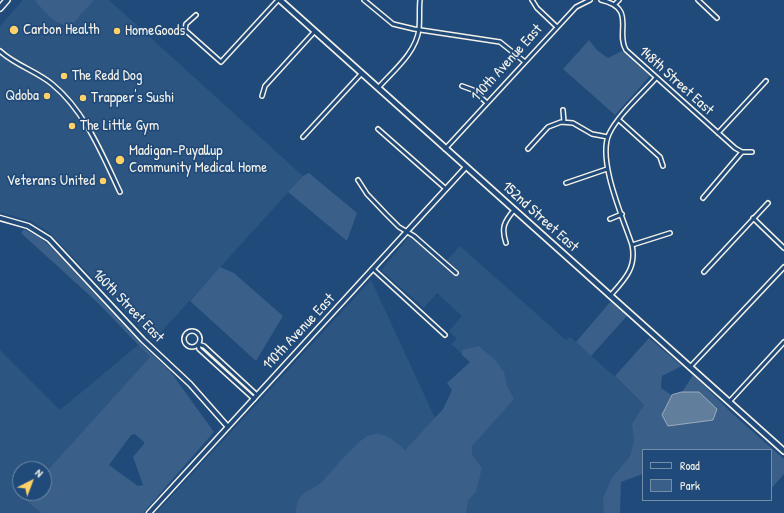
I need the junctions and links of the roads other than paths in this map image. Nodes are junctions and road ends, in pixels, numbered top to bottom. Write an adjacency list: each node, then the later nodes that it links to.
1 (8, 0): 11 (main road)
2 (279, 0): 12 (street); 16 (main road, 152nd Street East)
3 (364, 0): 15 (street)
4 (420, 0): 15 (street)
5 (532, 0): 14 (street)
6 (590, 0): 14 (street, 110th Avenue East)
7 (601, 0): 10 (street)
8 (619, 0): 10 (street)
9 (698, 0): 13 (street)
10 (614, 5): 20 (street, 148th Street East)
11 (0, 8)
12 (196, 15)
13 (717, 18)
14 (557, 27): 18 (street, 110th Avenue East)
15 (419, 29): 18 (street); 23 (street)
16 (315, 31): 19 (main road, 152nd Street East); 24 (street)
17 (0, 51): 43 (street)
18 (525, 62): 25 (street, 110th Avenue East)
19 (361, 74): 23 (main road, 152nd Street East); 31 (street)
20 (656, 78): 27 (street); 30 (street, 148th Street East)
21 (766, 81): 30 (street)
22 (462, 86): 25 (street)
23 (378, 88): 33 (main road, 152nd Street East)
24 (262, 96)
25 (487, 103): 33 (street, 110th Avenue East)
26 (563, 110): 28 (street)
27 (618, 120): 32 (street); 37 (street)
28 (564, 122): 32 (street); 34 (street)
29 (378, 129): 42 (street)
30 (718, 133): 35 (street, 148th Street East)
31 (303, 137)
32 (608, 137): 39 (street)
33 (445, 149): 38 (main road, 152nd Street East)
34 (528, 149)
35 (742, 152): 36 (street); 44 (street)
36 (752, 152)
37 (663, 166)
38 (466, 167): 42 (street, 110th Avenue East); 46 (main road, 152nd Street East)
39 (607, 169): 41 (street); 47 (street)
40 (358, 180): 51 (street)
41 (566, 183)
42 (446, 189): 51 (street, 110th Avenue East)
43 (120, 192)
44 (703, 198)
45 (768, 203): 49 (street)
46 (514, 210): 53 (street); 60 (main road, 152nd Street East)
47 (622, 214): 50 (street); 54 (street)
48 (0, 218): 67 (street, 160th Street East)
49 (753, 218): 55 (street); 58 (street)
50 (610, 219)
51 (407, 232): 57 (street, 110th Avenue East); 59 (street)
52 (670, 233): 54 (street)
53 (506, 243)
54 (632, 245): 60 (street)
55 (784, 248)
56 (784, 267): 64 (street)
57 (372, 270): 61 (street); 65 (street, 110th Avenue East)
58 (704, 272)
59 (456, 274)
60 (610, 296): 64 (main road, 152nd Street East)
61 (445, 335)
62 (784, 342): 66 (street)
63 (198, 344): 63 (street); 65 (street)
64 (690, 367): 66 (main road, 152nd Street East)
65 (256, 397): 67 (street, 110th Avenue East)
66 (729, 402): 68 (main road, 152nd Street East)
67 (228, 427): 69 (street, 110th Avenue East)
68 (784, 451)
69 (149, 513)

